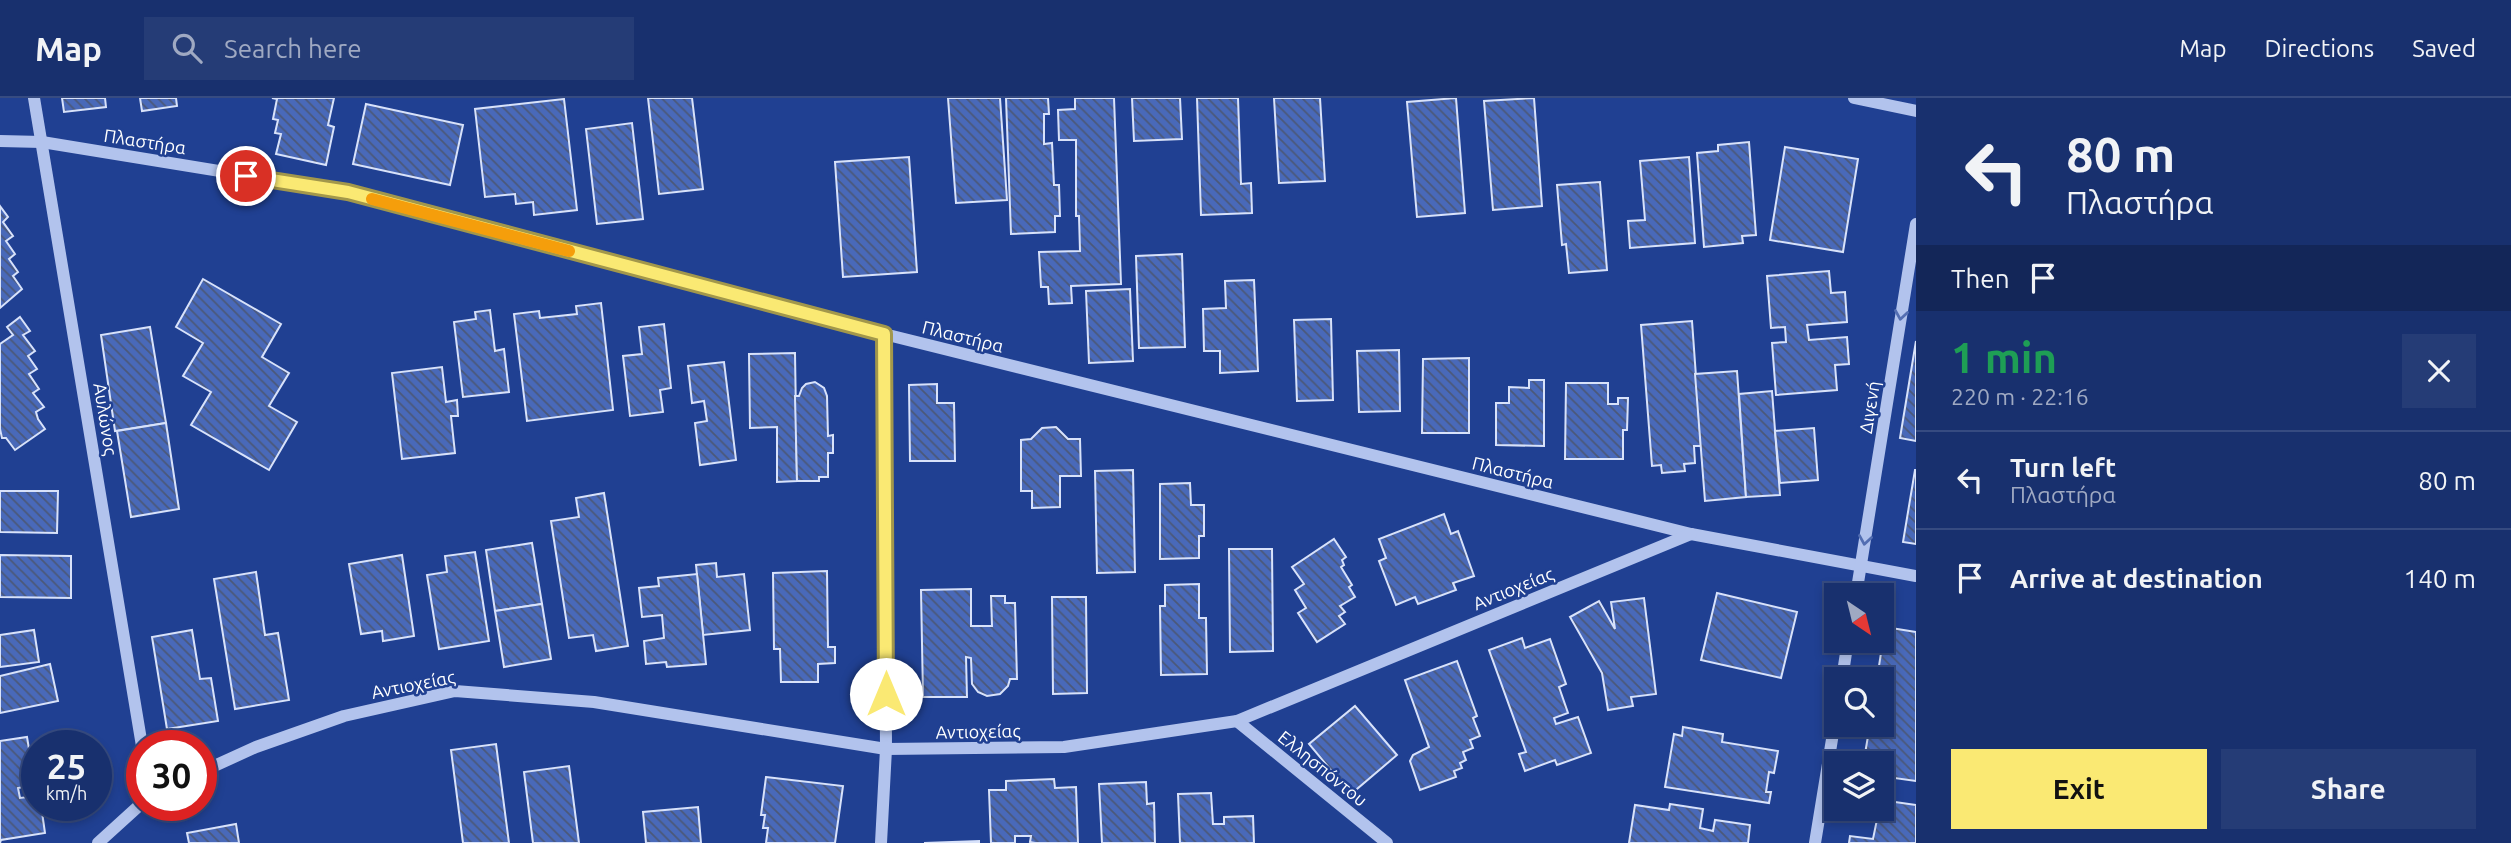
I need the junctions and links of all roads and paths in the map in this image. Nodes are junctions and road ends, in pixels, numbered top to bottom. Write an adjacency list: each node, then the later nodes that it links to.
1 (34, 98): 5 (street, Αυλώνος)
2 (1854, 98): 3 (street)
3 (1916, 111)
4 (0, 141): 5 (street, Πλαστήρα)
5 (42, 142): 7 (street, Πλαστήρα); 13 (street, Αυλώνος)
6 (1916, 224): 9 (street, Διγενή, one-way to 9)
7 (884, 334): 8 (street, Πλαστήρα); 15 (street)
8 (1691, 534): 9 (street, Πλαστήρα); 12 (street, Αντιοχείας)
9 (1860, 568): 10 (street, Πλαστήρα); 11 (street, Διγενή)
10 (1916, 576)
11 (1858, 583)
12 (1237, 721): 15 (street, Αντιοχείας); 20 (street, Ελλησπόντου)
13 (139, 730)
14 (1832, 737): 21 (street)
15 (886, 749): 16 (street, Αντιοχείας); 19 (street)
16 (217, 765)
17 (126, 818): 18 (street)
18 (98, 843)
19 (881, 843)
20 (1387, 843)
21 (1815, 843)

